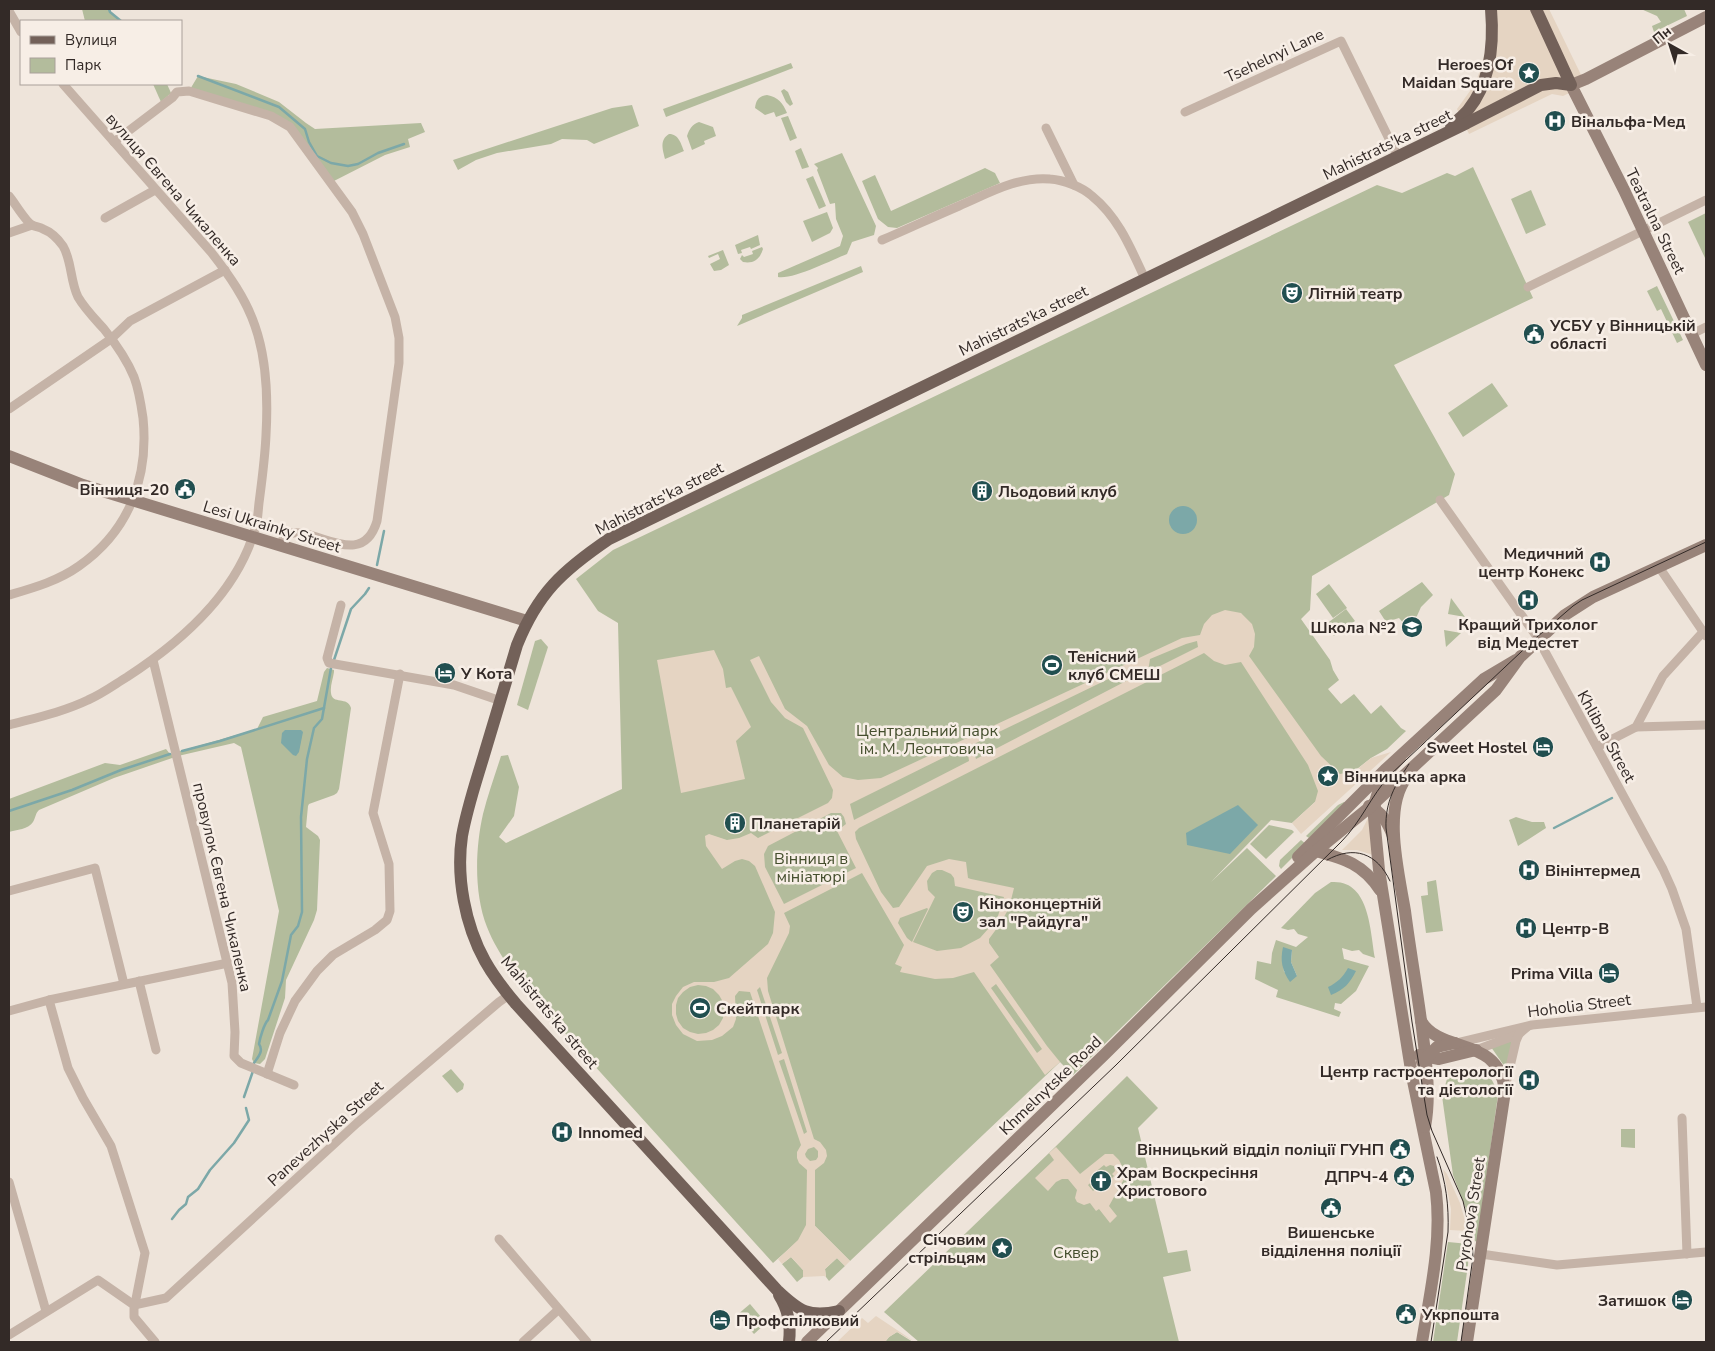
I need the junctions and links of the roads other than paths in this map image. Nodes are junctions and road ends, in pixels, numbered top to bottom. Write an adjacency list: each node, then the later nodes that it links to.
1 (1491, 9): 10 (main road)
2 (1536, 9): 7 (main road, Teatralna Street)
3 (9, 11): 5 (street)
4 (1706, 17): 7 (main road)
5 (20, 30)
6 (63, 85): 11 (street, вулиця Євгена Чикаленка)
7 (1573, 88): 10 (main road, Mahistrats'ka street); 19 (main road, Teatralna Street)
8 (1185, 112): 12 (street, Tsehelnyi Lane)
9 (1046, 128): 13 (street)
10 (1444, 134): 12 (main road, Mahistrats'ka street)
11 (114, 142): 14 (street, вулиця Євгена Чикаленка); 34 (street)
12 (1398, 157): 23 (main road, Mahistrats'ka street)
13 (1074, 185): 21 (street); 23 (street)
14 (155, 190): 17 (street); 22 (street, вулиця Євгена Чикаленка)
15 (9, 196): 18 (street)
16 (1706, 200): 19 (street)
17 (105, 218)
18 (32, 225): 20 (street); 27 (street)
19 (1643, 231): 24 (street); 26 (main road, Teatralna Street)
20 (9, 233)
21 (882, 240)
22 (225, 270): 27 (street); 33 (street, вулиця Євгена Чикаленка)
23 (1145, 279): 39 (main road, Mahistrats'ka street)
24 (1528, 287)
25 (1706, 327): 26 (street)
26 (1692, 334): 28 (main road, Teatralna Street)
27 (111, 339): 29 (street); 31 (street)
28 (1706, 365)
29 (9, 408)
30 (9, 456): 31 (main road, Lesi Ukrainky Street)
31 (133, 500): 33 (main road, Lesi Ukrainky Street); 37 (street)
32 (1440, 500): 41 (street, Khlibna Street)
33 (253, 536): 34 (main road, Lesi Ukrainky Street); 43 (street, вулиця Євгена Чикаленка)
34 (281, 545): 39 (main road, Lesi Ukrainky Street)
35 (1706, 545): 36 (main road)
36 (1659, 567): 40 (street); 41 (main road)
37 (9, 595)
38 (341, 605): 44 (street)
39 (527, 621): 45 (main road, Mahistrats'ka street)
40 (1705, 634): 48 (street)
41 (1538, 640): 42 (main road); 49 (street, Khlibna Street)
42 (1520, 657): 50 (main road); 51 (main road)
43 (153, 660): 46 (street, вулиця Євгена Чикаленка); 59 (street, провулок Євгена Чикаленка)
44 (400, 674): 45 (street); 76 (street)
45 (501, 701): 62 (main road, Mahistrats'ka street)
46 (9, 725)
47 (1706, 725): 48 (street)
48 (1636, 727): 49 (street)
49 (1597, 747): 65 (street, Khlibna Street)
50 (1400, 758): 52 (main road); 53 (main road)
51 (1422, 760): 52 (main road, Khmelnytske Road); 54 (main road)
52 (1373, 806): 53 (main road); 54 (main road); 55 (main road, Khmelnytske Road); 57 (main road, Pyrohova Street)
53 (1348, 808): 58 (main road)
54 (1395, 841): 67 (main road)
55 (1316, 851): 57 (main road); 58 (main road, Khmelnytske Road)
56 (9, 891): 61 (street)
57 (1383, 894): 72 (main road, Pyrohova Street)
58 (1251, 909): 92 (main road, Khmelnytske Road)
59 (228, 963): 60 (street); 76 (street, провулок Євгена Чикаленка)
60 (139, 981): 61 (street); 71 (street)
61 (124, 984): 63 (street)
62 (509, 995): 88 (main road, Mahistrats'ka street); 89 (street, Panevezhyska Street)
63 (49, 1000): 66 (street); 89 (street)
64 (1706, 1006): 65 (street, Hoholia Street)
65 (1696, 1008): 68 (street, Hoholia Street)
66 (9, 1011)
67 (1421, 1021): 70 (main road, Pyrohova Street); 74 (main road)
68 (1528, 1026): 69 (street); 70 (street, Hoholia Street)
69 (1519, 1034): 73 (street, Hoholia Street); 80 (street, Pyrohova Street)
70 (1457, 1043): 73 (main road, Pyrohova Street); 74 (main road)
71 (156, 1050)
72 (1408, 1050): 74 (main road); 78 (main road, Pyrohova Street)
73 (1476, 1050): 75 (main road); 80 (main road, Pyrohova Street)
74 (1426, 1057): 75 (main road); 77 (main road); 78 (main road)
75 (1439, 1059): 77 (main road)
76 (267, 1074): 79 (street, провулок Євгена Чикаленка)
77 (1427, 1075): 82 (main road)
78 (1412, 1076): 82 (main road, Pyrohova Street)
79 (294, 1086)
80 (1505, 1091): 86 (main road, Pyrohova Street)
81 (1682, 1118): 87 (street)
82 (1424, 1130): 99 (main road, Pyrohova Street)
83 (9, 1184): 91 (street)
84 (499, 1239): 90 (street)
85 (1706, 1252): 87 (street)
86 (1481, 1254): 87 (street); 100 (main road, Pyrohova Street)
87 (1687, 1254)
88 (777, 1290): 92 (main road); 97 (main road)
89 (134, 1305): 91 (street); 94 (street)
90 (558, 1310): 95 (street); 96 (street)
91 (46, 1311): 93 (street)
92 (839, 1311): 98 (main road, Khmelnytske Road)
93 (9, 1335)
94 (155, 1342)
95 (523, 1342)
96 (587, 1342)
97 (789, 1342)
98 (807, 1342)
99 (1422, 1342)
100 (1467, 1342)

